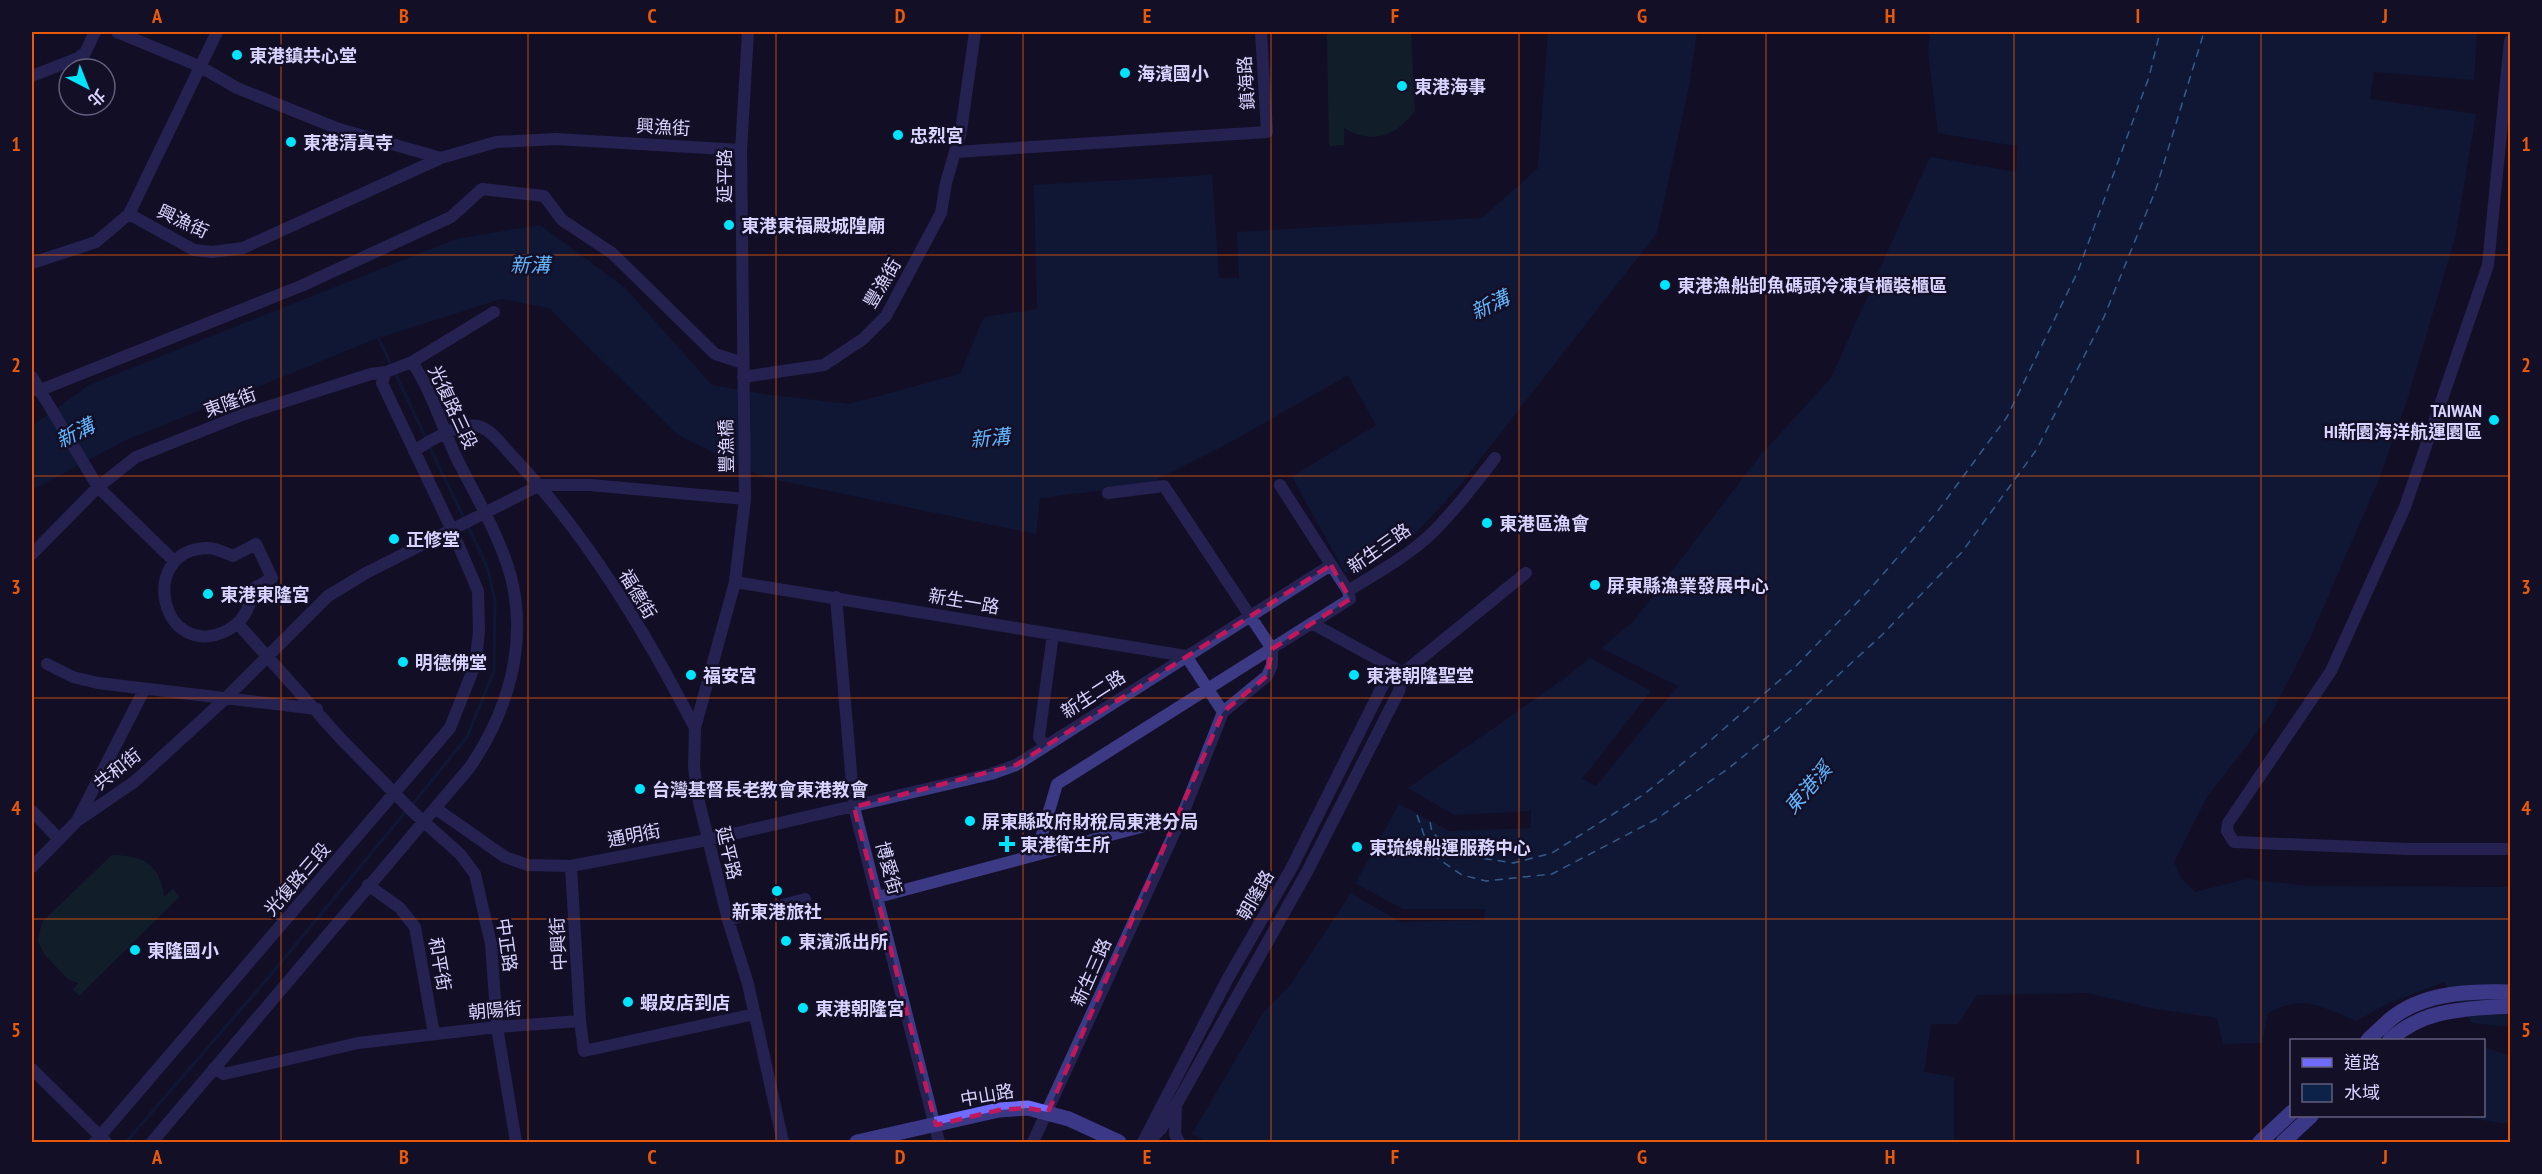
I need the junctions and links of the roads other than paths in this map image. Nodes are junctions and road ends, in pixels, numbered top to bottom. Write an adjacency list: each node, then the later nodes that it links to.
1 (95, 32): 10 (street)
2 (117, 32): 7 (street)
3 (217, 32): 9 (street, 興漁街)
4 (748, 32): 11 (street, 延平路)
5 (975, 32): 12 (street, 豐漁街)
6 (1261, 32): 12 (street, 鎮海路)
7 (131, 34): 9 (street)
8 (2511, 41): 66 (street)
9 (199, 66): 13 (street); 14 (street, 興漁街)
10 (32, 76)
11 (741, 150): 13 (street, 興漁街); 18 (street, 延平路)
12 (955, 152): 21 (street, 豐漁街)
13 (441, 158): 14 (street, 興漁街)
14 (129, 214): 15 (street)
15 (32, 263)
16 (494, 312): 17 (street)
17 (408, 363): 19 (street, 光復路三段); 24 (street, 光復路三段)
18 (743, 363): 21 (street, 延平路); 22 (street)
19 (386, 372): 25 (street, 光復路三段); 29 (street, 東隆街)
20 (32, 377): 22 (street)
21 (743, 377): 23 (street, 延平路)
22 (39, 391): 29 (street)
23 (742, 393): 31 (street, 豐漁橋)
24 (445, 433): 25 (street); 27 (street, 福德街); 32 (street, 光復路三段)
25 (414, 451): 33 (street, 光復路三段)
26 (1495, 458): 39 (street, 新生三路)
27 (540, 485): 31 (street); 32 (street); 55 (street, 福德街)
28 (1280, 485): 36 (street)
29 (98, 487): 34 (street, 東隆街); 35 (street)
30 (1108, 493): 41 (street)
31 (745, 499): 38 (street, 延平路)
32 (479, 516): 33 (street); 59 (street, 光復路三段)
33 (455, 529): 46 (street); 57 (street, 光復路三段)
34 (32, 554)
35 (174, 561): 42 (street); 42 (street)
36 (1331, 566): 39 (street); 41 (street, 新生二路)
37 (1526, 573): 49 (street, 朝隆路)
38 (735, 582): 40 (street, 新生一路); 55 (street, 延平路)
39 (1348, 591): 43 (street, 新生三路)
40 (836, 597): 44 (street, 新生一路); 58 (street, 博愛街)
41 (1250, 617): 45 (street); 47 (street, 新生二路)
42 (238, 624): 46 (street)
43 (1312, 624): 45 (street, 新生三路); 49 (street)
44 (1053, 634): 47 (street, 新生一路); 56 (street)
45 (1272, 649): 50 (street, 新生三路); 54 (street, 新生三路)
46 (268, 655): 52 (street, 共和街); 53 (street)
47 (1186, 656): 50 (street); 56 (street, 新生二路)
48 (47, 664): 51 (street)
49 (1403, 673): 85 (street, 朝隆路); 98 (street, 朝隆路)
50 (1207, 687): 54 (street); 67 (street, 新生三路)
51 (144, 690): 52 (street); 63 (street)
52 (225, 699): 53 (street); 63 (street, 共和街)
53 (317, 709): 57 (street)
54 (1223, 712): 61 (street, 新生三路)
55 (695, 728): 65 (street, 延平路)
56 (1045, 746): 58 (street, 新生二路)
57 (399, 797): 62 (street, 中正路); 90 (street, 光復路三段)
58 (854, 807): 65 (street, 通明街); 71 (street, 博愛街)
59 (435, 808): 62 (street, 光復路三段); 68 (street, 通明街)
60 (32, 811): 64 (street)
61 (1182, 816): 67 (street); 86 (street, 新生三路)
62 (419, 817): 70 (street, 光復路三段); 79 (street, 中正路)
63 (77, 821): 64 (street, 共和街)
64 (59, 839): 69 (street, 共和街)
65 (708, 840): 68 (street, 通明街); 73 (street, 延平路)
66 (2511, 849)
67 (1036, 855): 71 (street)
68 (571, 866): 78 (street, 中興街)
69 (32, 867)
70 (368, 885): 80 (street, 和平街); 83 (street, 光復路三段)
71 (878, 897): 89 (street, 博愛街)
72 (805, 899): 73 (street)
73 (728, 920): 77 (street, 延平路)
74 (2511, 992): 75 (street)
75 (2448, 1002): 76 (street); 81 (street); 82 (street)
76 (2511, 1006)
77 (755, 1014): 78 (street); 93 (street, 延平路)
78 (580, 1021): 79 (street, 朝陽街)
79 (497, 1027): 80 (street, 朝陽街); 92 (street, 中正路)
80 (434, 1034): 83 (street, 朝陽街)
81 (2370, 1039)
82 (2392, 1039)
83 (214, 1068): 91 (street, 光復路三段)
84 (32, 1069): 90 (street)
85 (1176, 1105): 98 (street, 朝隆路); 99 (street)
86 (1048, 1112): 89 (street, 中山路); 96 (street, 新生三路); 97 (street, 中山路)
87 (2290, 1114): 100 (street)
88 (2311, 1117): 101 (street)
89 (936, 1125): 94 (street, 中山路); 95 (street, 博愛街)
90 (100, 1140)
91 (152, 1143)
92 (516, 1143)
93 (783, 1143)
94 (857, 1143)
95 (939, 1143)
96 (1033, 1143)
97 (1119, 1143)
98 (1145, 1143)
99 (1179, 1143)
100 (2260, 1143)
101 (2283, 1143)

